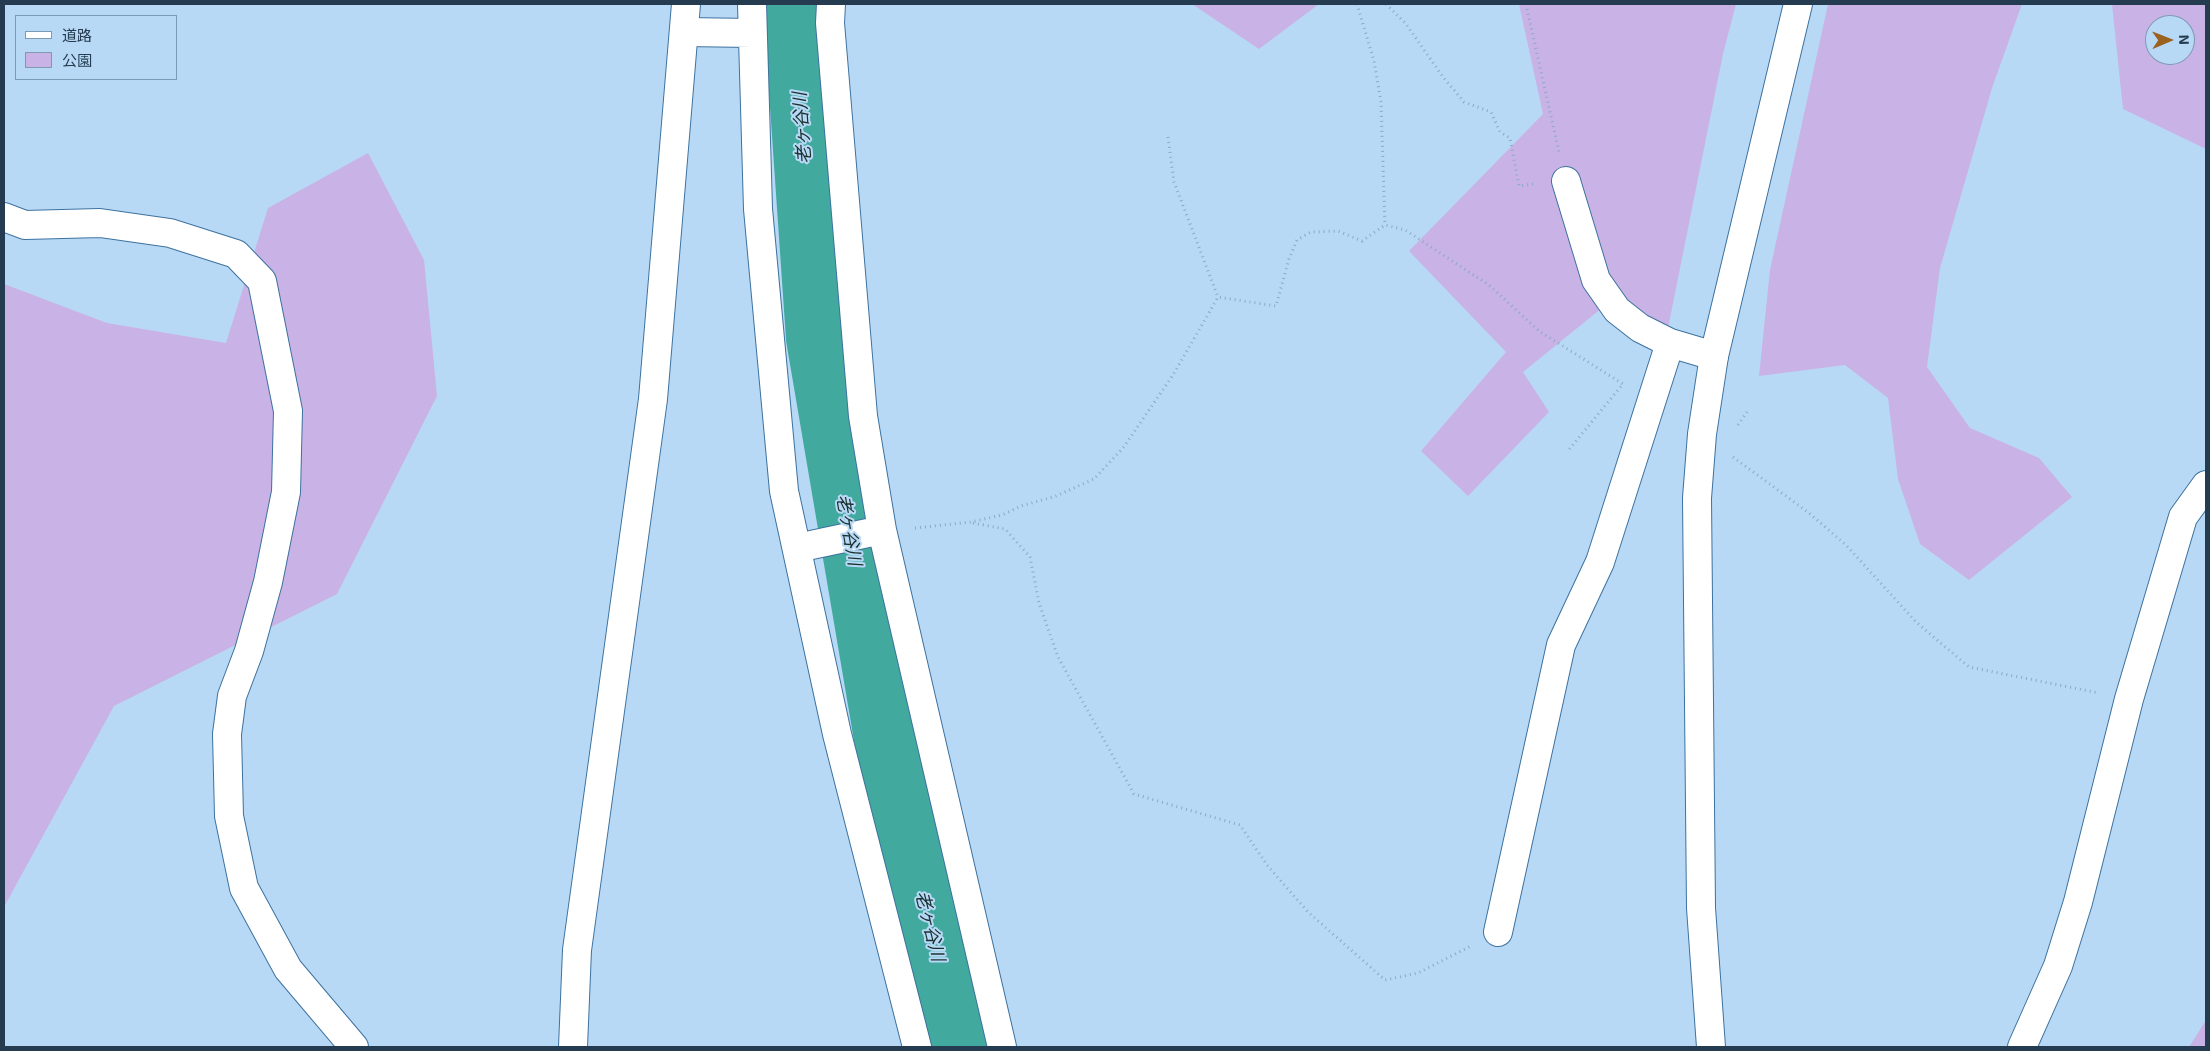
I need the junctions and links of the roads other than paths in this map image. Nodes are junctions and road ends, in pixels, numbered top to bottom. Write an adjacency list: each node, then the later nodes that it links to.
1 (686, 4): 5 (street)
2 (752, 4): 6 (street)
3 (831, 4): 12 (street)
4 (1798, 4): 10 (street)
5 (685, 32): 6 (street); 16 (street)
6 (752, 33): 13 (street)
7 (1566, 180): 9 (street)
8 (4, 217): 15 (street)
9 (1670, 343): 10 (street); 14 (street)
10 (1714, 356): 19 (street)
11 (2206, 485): 20 (street)
12 (882, 530): 13 (street); 18 (street)
13 (797, 548): 17 (street)
14 (1498, 932)
15 (354, 1047)
16 (573, 1047)
17 (916, 1047)
18 (1002, 1047)
19 (1712, 1047)
20 (2022, 1047)

